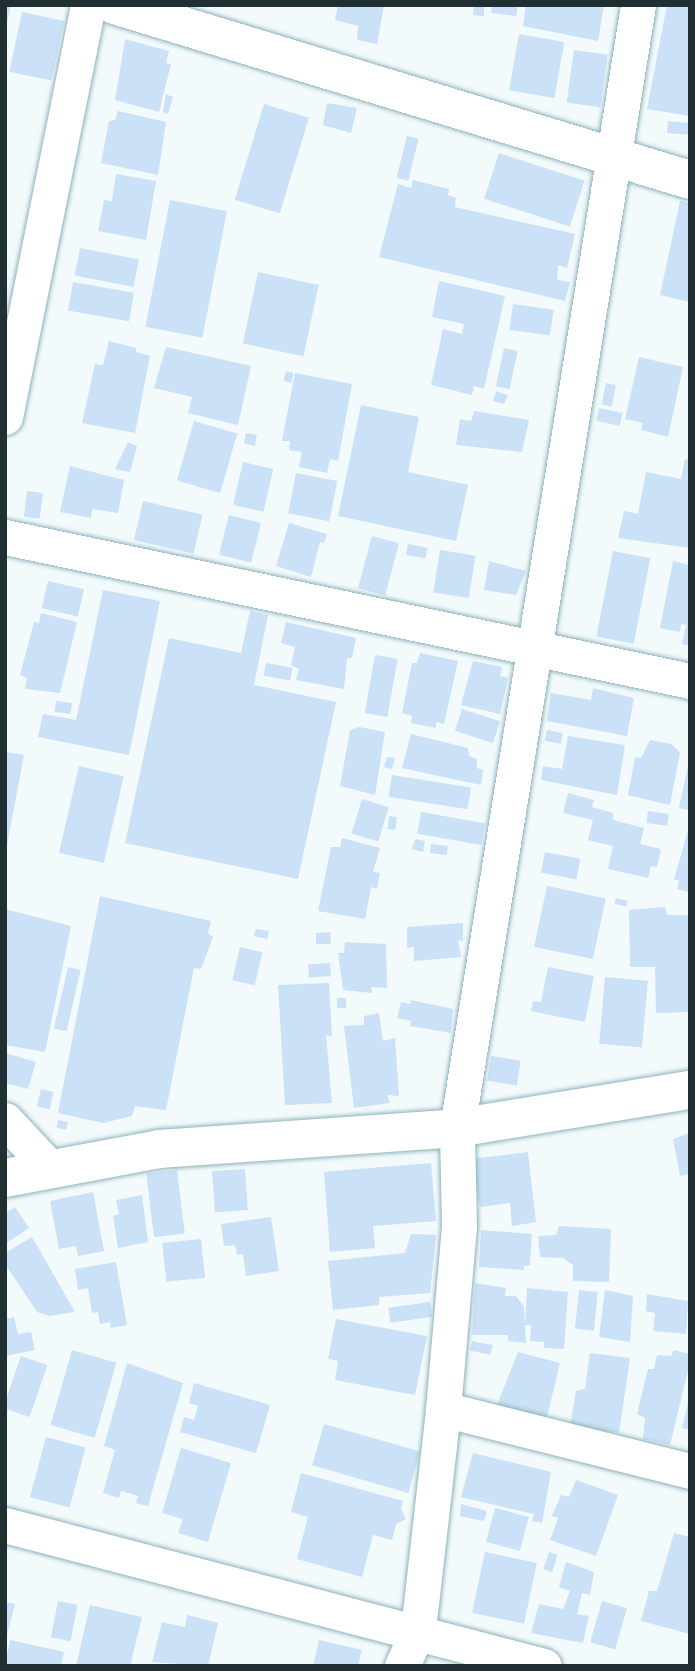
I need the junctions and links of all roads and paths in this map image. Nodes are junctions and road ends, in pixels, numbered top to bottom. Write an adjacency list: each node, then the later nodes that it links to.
1 (88, 5): 6 (street)
2 (114, 5): 4 (street)
3 (638, 5): 4 (street)
4 (612, 156): 5 (street); 8 (street)
5 (690, 180)
6 (5, 417)
7 (5, 537): 8 (street)
8 (533, 650): 9 (street); 12 (street)
9 (690, 681)
10 (690, 1090): 12 (street)
11 (5, 1120): 13 (street)
12 (457, 1128): 13 (street); 15 (street)
13 (49, 1167): 14 (street)
14 (5, 1178)
15 (443, 1409): 16 (street); 18 (street)
16 (690, 1471)
17 (5, 1525): 18 (street)
18 (418, 1630): 19 (street); 20 (street)
19 (402, 1666)
20 (544, 1666)

